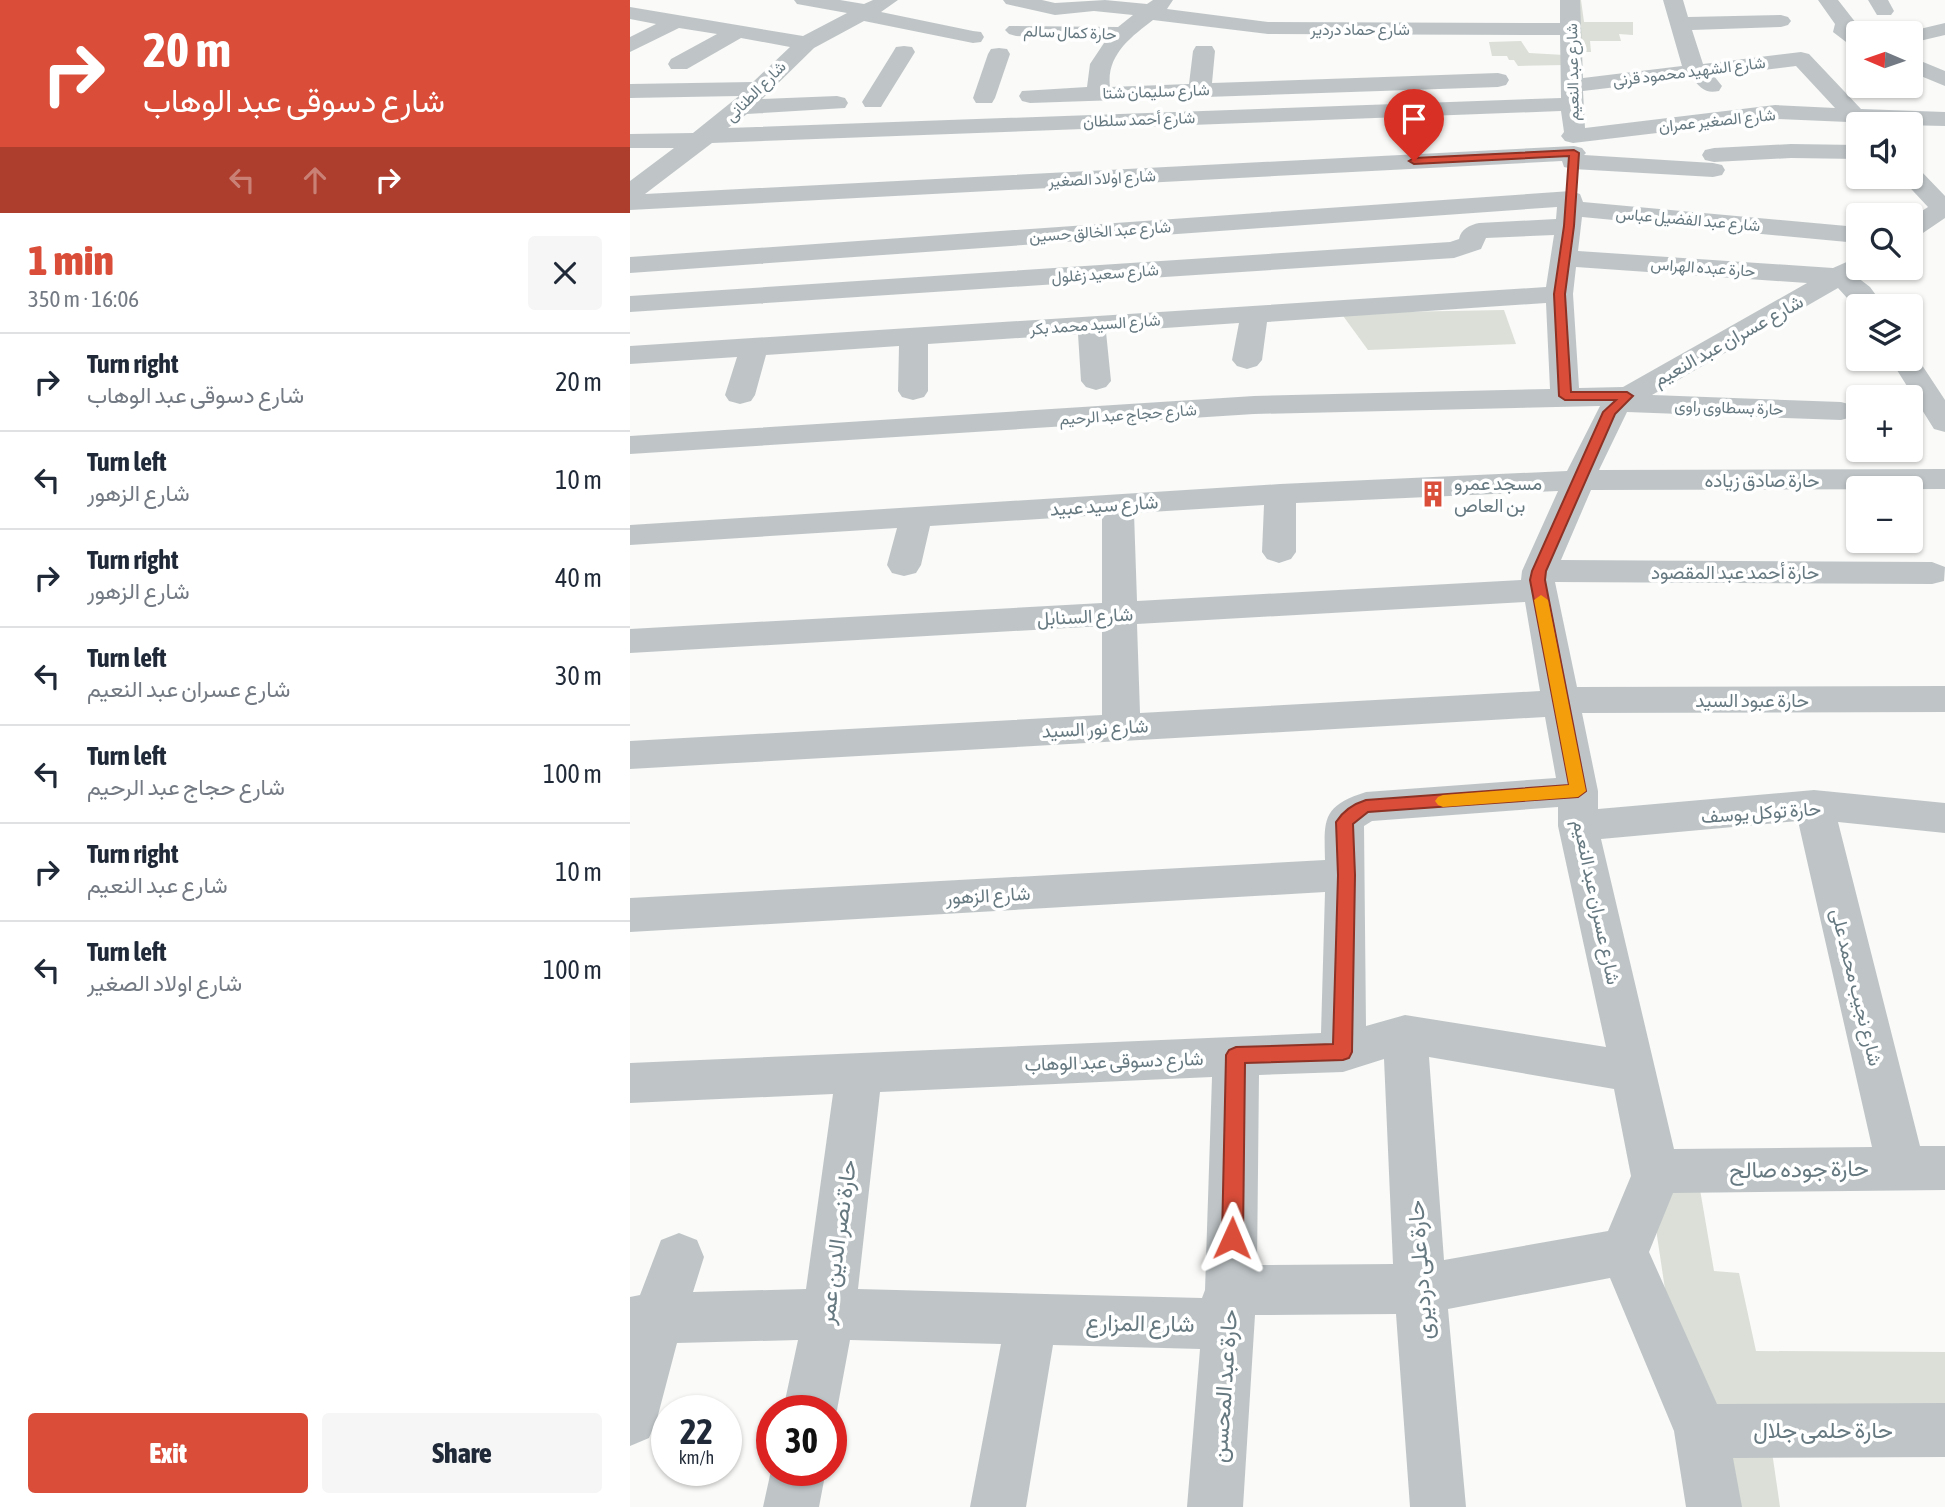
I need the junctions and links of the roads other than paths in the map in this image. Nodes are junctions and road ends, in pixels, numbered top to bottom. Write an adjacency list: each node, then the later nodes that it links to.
1 (804, 0): 7 (street)
2 (1013, 0): 8 (street, شارع حماد دردير)
3 (1570, 0): 13 (street, شارع عبد النعيم)
4 (1673, 0): 12 (street)
5 (1770, 0): 12 (street)
6 (1829, 0): 11 (street)
7 (873, 8): 19 (street); 20 (street, شارع الطنانى)
8 (1156, 8): 13 (street, شارع حماد دردير); 17 (street)
9 (630, 13): 10 (street)
10 (676, 21): 16 (street); 21 (street)
11 (1846, 23)
12 (1680, 24): 30 (street)
13 (1571, 29): 37 (street, شارع عبد النعيم)
14 (1945, 29): 18 (street)
15 (1016, 30): 17 (street, حارة كمال سالم)
16 (739, 31): 20 (street); 28 (street)
17 (1125, 34): 41 (street)
18 (1923, 34)
19 (973, 37)
20 (806, 43): 38 (street, شارع الطنانى)
21 (630, 46)
22 (1204, 51): 39 (street)
23 (904, 52): 45 (street)
24 (999, 54): 42 (street)
25 (1481, 56): 34 (street)
26 (1389, 60): 35 (street)
27 (1299, 63): 36 (street)
28 (679, 64)
29 (1923, 69): 33 (street)
30 (1694, 70): 32 (street, شارع الشهيد محمود قرنى); 47 (street, شارع الشهيد محمود قرنى); 48 (street)
31 (1523, 79): 34 (street, شارع سليمان شتا)
32 (1618, 79): 37 (street, شارع الشهيد محمود قرنى); 53 (street)
33 (1945, 79)
34 (1486, 80): 35 (street, شارع سليمان شتا)
35 (1389, 83): 36 (street, شارع سليمان شتا)
36 (1298, 86): 39 (street, شارع سليمان شتا)
37 (1566, 86): 52 (street, شارع أحمد سلطان); 59 (street, شارع عبد النعيم)
38 (761, 89): 40 (street); 46 (street, شارع الطنانى)
39 (1200, 89): 41 (street, شارع سليمان شتا)
40 (630, 91)
41 (1088, 93): 42 (street, شارع سليمان شتا); 52 (street)
42 (984, 98): 43 (street, شارع سليمان شتا)
43 (956, 99)
44 (900, 101): 45 (street)
45 (873, 102): 46 (street)
46 (741, 107): 56 (street, شارع الطنانى)
47 (1851, 112)
48 (1744, 116): 49 (street, شارع الصغير عمران); 53 (street, شارع الصغير عمران)
49 (1846, 119)
50 (1923, 119): 51 (street, شارع الصغير عمران)
51 (1945, 119)
52 (1074, 121): 54 (street, شارع أحمد سلطان); 58 (street)
53 (1665, 125): 59 (street, شارع الصغير عمران)
54 (942, 126): 55 (street, شارع أحمد سلطان); 60 (street)
55 (871, 129): 56 (street, شارع أحمد سلطان); 62 (street)
56 (704, 138): 57 (street, شارع أحمد سلطان); 64 (street, شارع الطنانى)
57 (630, 141)
58 (1069, 145)
59 (1573, 150): 61 (street); 64 (street, شارع اولاد الصغير); 65 (street, شارع عبد النعيم)
60 (932, 151)
61 (1846, 154)
62 (861, 156)
63 (1922, 189): 66 (street)
64 (632, 193)
65 (1570, 211): 68 (street, شارع عبد الفضيل عباس); 69 (street, شارع عبد الخالق حسين); 70 (street, شارع عبد النعيم); 74 (street, شارع سعيد زغلول)
66 (1941, 215): 67 (street)
67 (1923, 224)
68 (1846, 231)
69 (876, 246): 71 (street, شارع عبد الخالق حسين); 74 (street)
70 (1564, 258): 72 (street, حارة عبده الهراس); 75 (street, شارع عبد النعيم)
71 (630, 265)
72 (1846, 271)
73 (1846, 273): 88 (street, شارع عسران عبد النعيم)
74 (863, 289): 76 (street, شارع سعيد زغلول)
75 (1559, 294): 77 (street, شارع السيد محمد بكر); 87 (street, شارع عبد النعيم)
76 (630, 304)
77 (1254, 314): 78 (street, شارع السيد محمد بكر); 82 (street)
78 (1091, 325): 79 (street, شارع السيد محمد بكر); 84 (street)
79 (914, 335): 80 (street, شارع السيد محمد بكر); 85 (street)
80 (754, 347): 81 (street, شارع السيد محمد بكر); 86 (street)
81 (630, 355)
82 (1247, 360)
83 (1912, 371): 90 (street)
84 (1096, 381)
85 (913, 391)
86 (740, 395)
87 (1565, 396): 88 (street, شارع حجاج عبد الرحيم); 91 (street, شارع حجاج عبد الرحيم)
88 (1622, 400): 89 (street, حارة بسطاوى راوى); 93 (street)
89 (1841, 411)
90 (1945, 424)
91 (630, 445)
92 (1945, 479): 93 (street, حارة صادق زياده)
93 (1579, 480): 94 (street, شارع سيد عبيد); 101 (street)
94 (1280, 494): 95 (street, شارع سيد عبيد); 98 (street)
95 (1118, 504): 96 (street, شارع سيد عبيد); 102 (street)
96 (916, 517): 97 (street, شارع سيد عبيد); 99 (street)
97 (630, 534)
98 (1279, 552)
99 (904, 565)
100 (1932, 573): 101 (street, حارة أحمد عبد المقصود)
101 (1539, 581): 102 (street, شارع السنابل); 105 (street, شارع عسران عبد النعيم)
102 (1119, 614): 103 (street, شارع السنابل); 106 (street)
103 (630, 641)
104 (1945, 699): 105 (street, حارة عبود السيد)
105 (1560, 702): 106 (street, شارع نور السيد); 109 (street, شارع عسران عبد النعيم)
106 (1121, 727): 107 (street, شارع نور السيد)
107 (630, 755)
108 (1814, 805): 109 (street, حارة توكل يوسف); 110 (street, حارة توكل يوسف); 119 (street, شارع نجيب محمد على)
109 (1578, 808): 111 (street); 117 (street, شارع عسران عبد النعيم)
110 (1945, 818)
111 (1346, 875): 112 (street, شارع الزهور); 114 (street)
112 (630, 915)
113 (1405, 1034): 114 (street, شارع دسوقى عبد الوهاب); 117 (street, شارع دسوقى عبد الوهاب); 123 (street, حارة على درديرى)
114 (1343, 1052): 115 (street, شارع دسوقى عبد الوهاب)
115 (1236, 1055): 116 (street, شارع دسوقى عبد الوهاب); 124 (street, حارة عبد المحسن)
116 (859, 1072): 118 (street, شارع دسوقى عبد الوهاب); 125 (street, حارة نصر الدين عمر)
117 (1634, 1072): 120 (street, شارع عسران عبد النعيم)
118 (630, 1083)
119 (1923, 1168): 120 (street, حارة جوده صالح)
120 (1653, 1171): 121 (street, شارع عسران عبد النعيم)
121 (1624, 1252): 123 (street); 131 (street)
122 (679, 1257): 126 (street)
123 (1420, 1289): 124 (street); 136 (street, حارة على درديرى)
124 (1231, 1290): 127 (street, شارع المزارع); 135 (street, حارة عبد المحسن)
125 (829, 1314): 126 (street, شارع المزارع); 127 (street, شارع المزارع); 128 (street, حارة نصر الدين عمر)
126 (644, 1320): 129 (street)
127 (1031, 1321): 134 (street)
128 (813, 1395)
129 (630, 1419)
130 (1945, 1430): 131 (street, حارة حلمى جلال)
131 (1701, 1431): 137 (street)
132 (795, 1486): 133 (street)
133 (791, 1507)
134 (998, 1507)
135 (1214, 1507)
136 (1438, 1507)
137 (1714, 1507)

